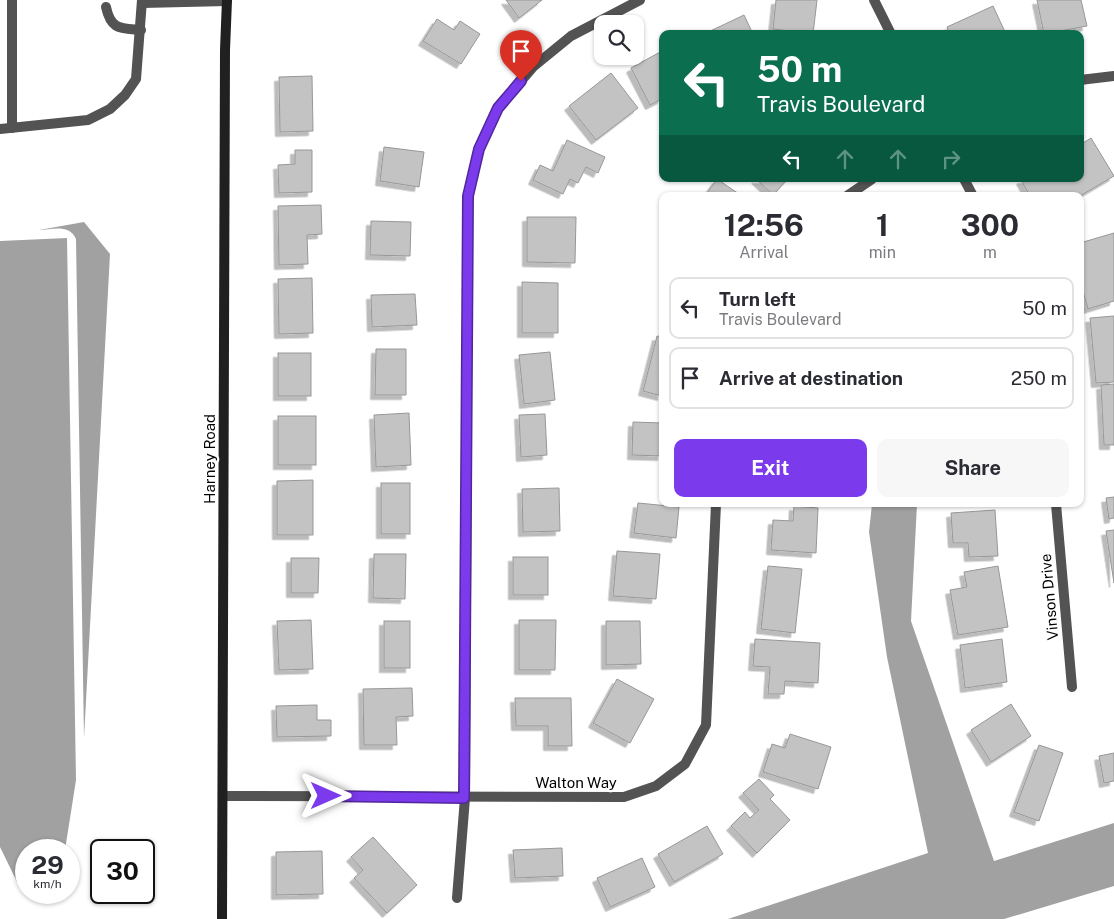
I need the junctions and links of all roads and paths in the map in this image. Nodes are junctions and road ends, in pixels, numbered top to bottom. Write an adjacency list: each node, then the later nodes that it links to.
1 (12, 0): 11 (street)
2 (227, 0): 5 (street); 18 (street, Harney Road)
3 (640, 0): 19 (street)
4 (874, 0): 8 (street)
5 (142, 1): 7 (street)
6 (106, 7): 7 (street)
7 (141, 30): 11 (street)
8 (889, 30)
9 (1114, 76): 10 (street)
10 (1084, 80)
11 (12, 128): 12 (street)
12 (0, 130)
13 (868, 182): 14 (street)
14 (853, 192)
15 (716, 507): 19 (street, Walton Way)
16 (1056, 507): 17 (street, Vinson Drive)
17 (1072, 687)
18 (223, 796): 19 (street, Walton Way); 21 (street, Harney Road)
19 (464, 798): 20 (street)
20 (457, 898)
21 (222, 919)

